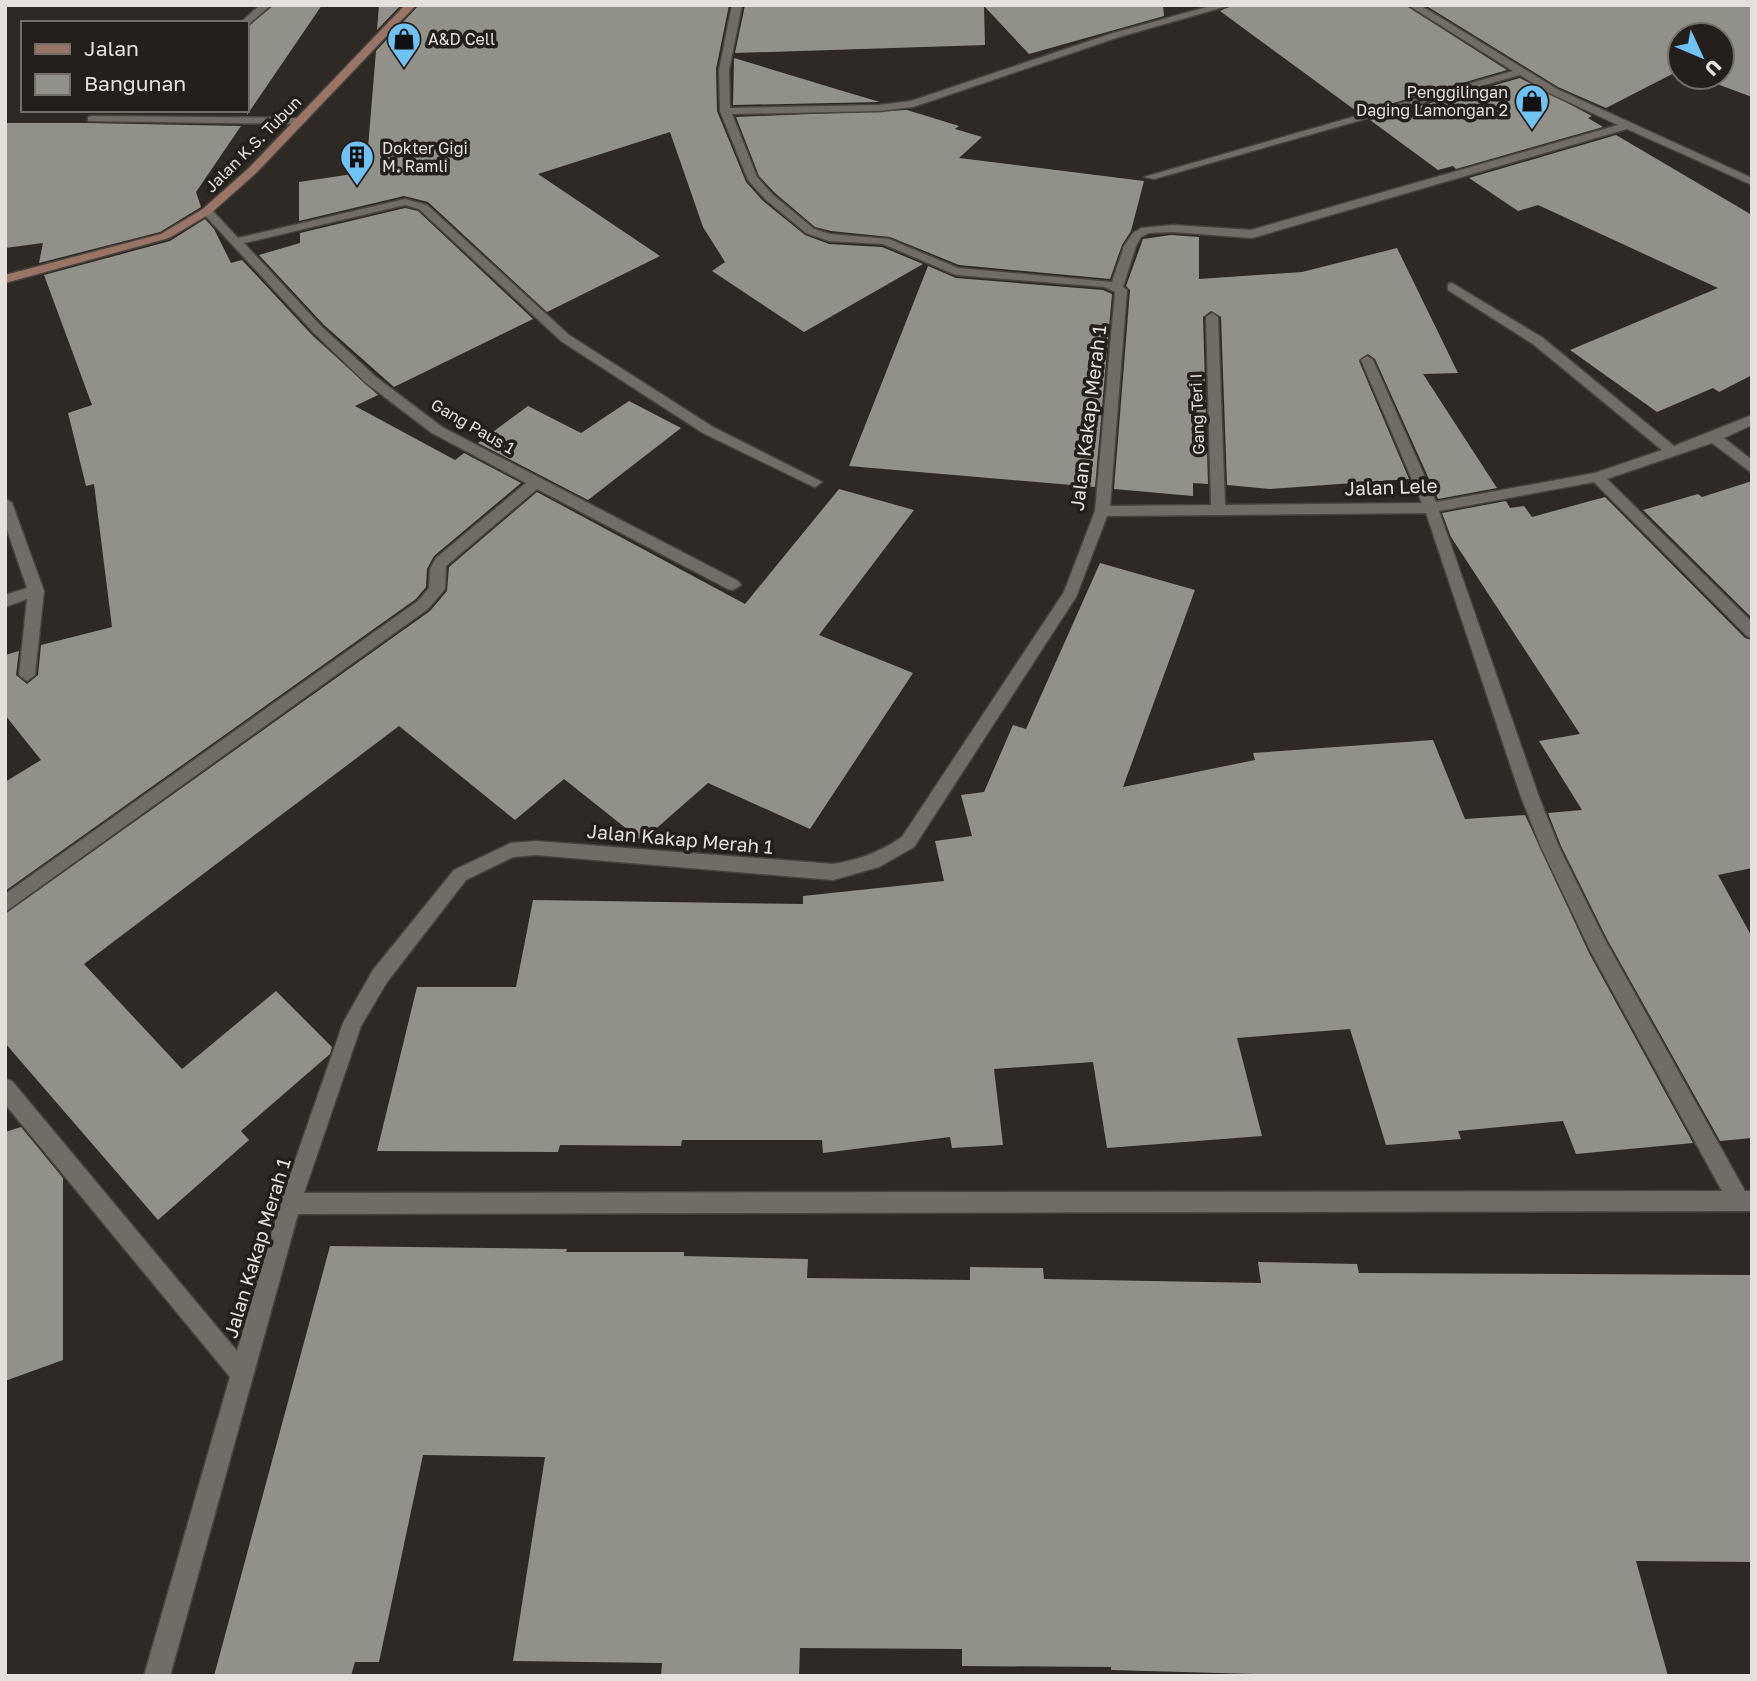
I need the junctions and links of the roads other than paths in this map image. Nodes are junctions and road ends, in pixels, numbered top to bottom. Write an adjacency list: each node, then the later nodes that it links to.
1 (266, 5): 6 (street)
2 (411, 5): 10 (street, Jalan K.S. Tubun)
3 (737, 5): 8 (street)
4 (1226, 5): 8 (street)
5 (1413, 5): 7 (street)
6 (247, 21)
7 (1521, 72): 11 (street); 12 (street)
8 (726, 111): 17 (street)
9 (92, 119): 10 (street)
10 (299, 121): 14 (street, Jalan K.S. Tubun)
11 (1626, 126): 13 (street); 17 (street)
12 (1150, 177)
13 (1752, 182)
14 (207, 211): 15 (street, Gang Paus 1); 16 (street, Jalan K.S. Tubun)
15 (236, 242): 26 (street, Gang Paus 1); 27 (street)
16 (5, 279)
17 (1117, 287): 31 (street, Jalan Kakap Merah 1)
18 (1452, 287): 23 (street)
19 (1212, 317): 30 (street, Gang Teri I)
20 (1367, 360): 29 (street)
21 (1752, 419): 22 (street, Jalan Lele)
22 (1714, 437): 23 (street, Jalan Lele); 24 (street)
23 (1672, 451): 25 (street, Jalan Lele)
24 (1752, 468)
25 (1597, 477): 29 (street, Jalan Lele); 35 (street)
26 (536, 482): 32 (street, Gang Paus 1); 37 (street)
27 (815, 482)
28 (5, 503): 33 (street)
29 (1431, 508): 30 (street, Jalan Lele); 39 (street)
30 (1218, 509): 31 (street, Jalan Lele)
31 (1102, 511): 40 (street, Jalan Kakap Merah 1)
32 (733, 585)
33 (36, 591): 34 (street); 36 (street)
34 (5, 601)
35 (1752, 632)
36 (27, 675)
37 (5, 904)
38 (5, 1088): 41 (street)
39 (1745, 1201): 40 (street)
40 (290, 1204): 41 (street, Jalan Kakap Merah 1)
41 (242, 1374): 42 (street, Jalan Kakap Merah 1)
42 (158, 1676)

